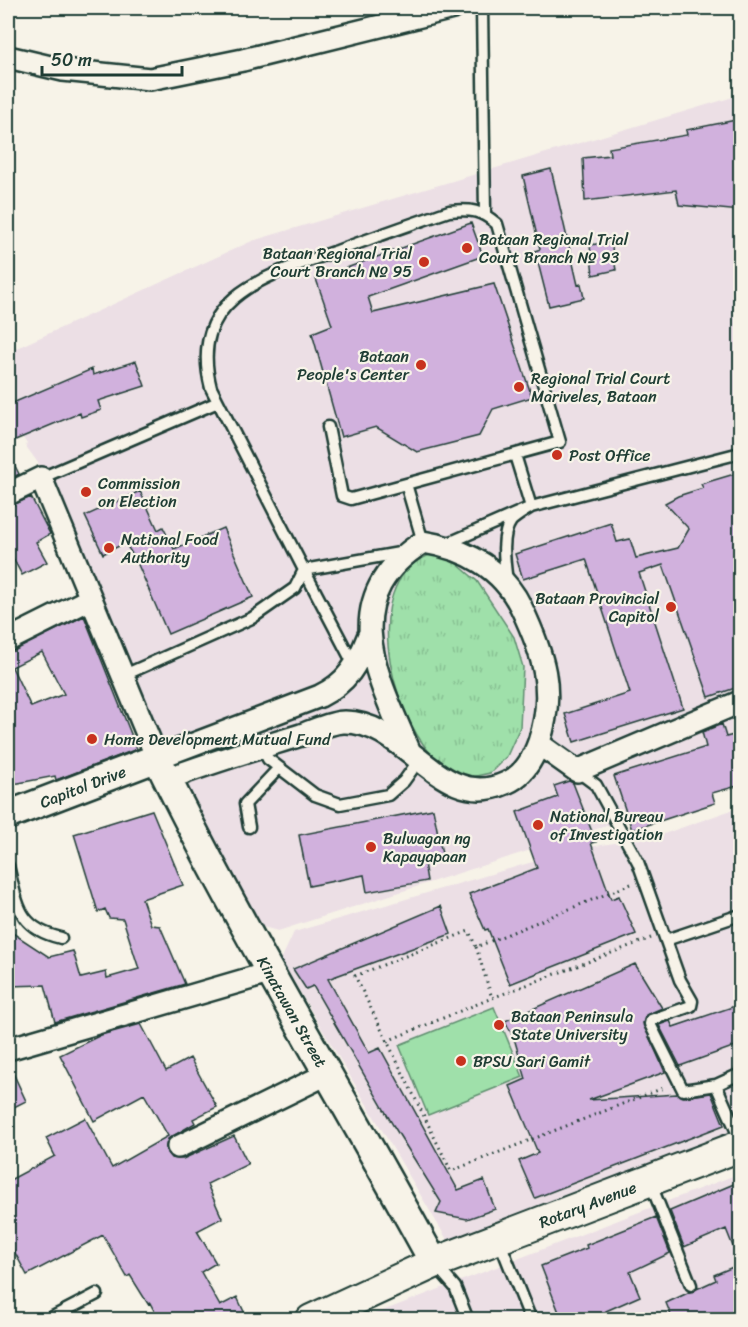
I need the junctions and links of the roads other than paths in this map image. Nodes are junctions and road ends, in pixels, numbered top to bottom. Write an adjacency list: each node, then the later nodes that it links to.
1 (453, 8): 3 (street)
2 (482, 8): 4 (lane)
3 (8, 57)
4 (485, 213): 5 (lane); 8 (lane)
5 (218, 402): 9 (lane); 14 (lane)
6 (328, 427): 10 (lane)
7 (741, 453): 12 (lane)
8 (515, 455): 10 (lane); 12 (lane)
9 (41, 478): 11 (street); 16 (street)
10 (406, 484): 13 (lane)
11 (8, 494)
12 (531, 507): 13 (lane); 15 (lane)
13 (425, 546): 14 (lane); 15 (street); 17 (street)
14 (304, 570): 19 (lane); 20 (lane)
15 (507, 582): 22 (street)
16 (90, 599): 18 (street); 20 (street)
17 (368, 637): 19 (street); 24 (street)
18 (8, 639)
19 (355, 667): 26 (street)
20 (122, 676): 26 (street)
21 (741, 702): 27 (street)
22 (538, 744): 24 (street); 27 (street)
23 (262, 747): 24 (street); 25 (lane); 26 (street)
24 (414, 756): 25 (lane)
25 (279, 768): 29 (lane)
26 (162, 769): 28 (street, Capitol Drive); 34 (street, Kinatawan Street)
27 (577, 771): 32 (lane)
28 (8, 814)
29 (249, 827)
30 (8, 866): 33 (lane)
31 (741, 915): 32 (lane)
32 (665, 936): 38 (lane)
33 (61, 938)
34 (269, 973): 35 (street); 36 (street, Kinatawan Street)
35 (8, 1049)
36 (328, 1073): 41 (street); 44 (street, Kinatawan Street)
37 (741, 1074): 38 (lane)
38 (716, 1085): 39 (lane)
39 (741, 1139)
40 (741, 1146): 42 (main road, Rotary Avenue)
41 (178, 1147)
42 (649, 1181): 43 (main road, Rotary Avenue); 45 (lane)
43 (499, 1239): 44 (main road, Rotary Avenue); 50 (lane)
44 (434, 1263): 48 (main road, Rotary Avenue); 49 (lane)
45 (691, 1285)
46 (97, 1294): 47 (lane)
47 (47, 1320)
48 (311, 1320)
49 (468, 1320)
50 (531, 1320)

